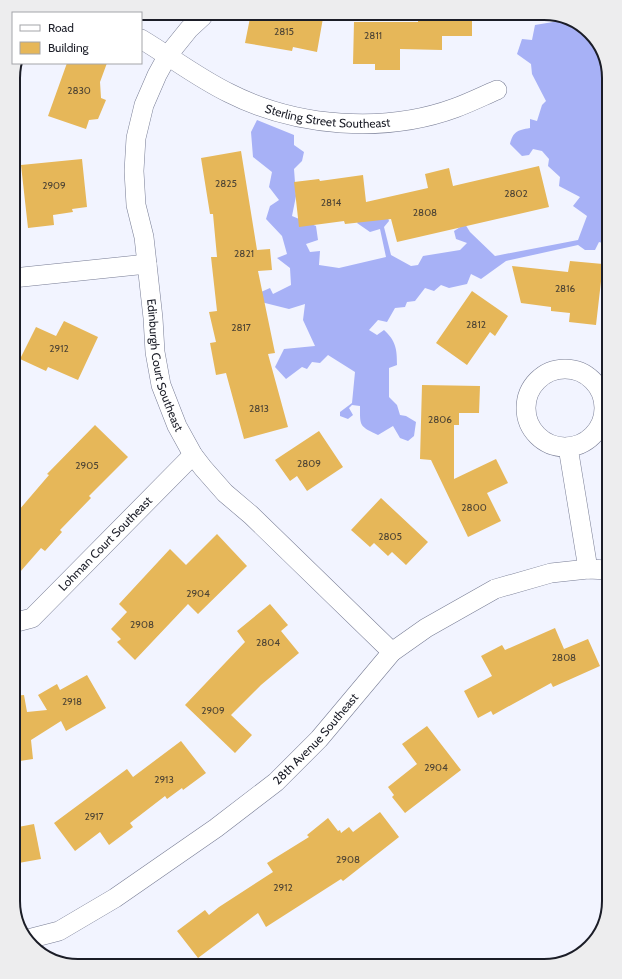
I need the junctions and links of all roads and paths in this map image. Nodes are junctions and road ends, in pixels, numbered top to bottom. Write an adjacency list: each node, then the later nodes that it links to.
1 (199, 20): 3 (street, Edinburgh Court Southeast)
2 (142, 40): 3 (street, Sterling Street Southeast)
3 (168, 55): 4 (street, Sterling Street Southeast); 5 (street, Edinburgh Court Southeast)
4 (497, 90)
5 (147, 264): 6 (street); 10 (street, Edinburgh Court Southeast)
6 (20, 277)
7 (602, 398): 9 (street)
8 (602, 420): 9 (street)
9 (568, 447): 11 (street)
10 (193, 455): 13 (street, Lohman Court Southeast); 14 (street, Edinburgh Court Southeast)
11 (588, 569): 12 (street, 28th Avenue Southeast); 14 (street, 28th Avenue Southeast)
12 (602, 570)
13 (20, 621)
14 (392, 652): 15 (street, 28th Avenue Southeast)
15 (33, 938)

